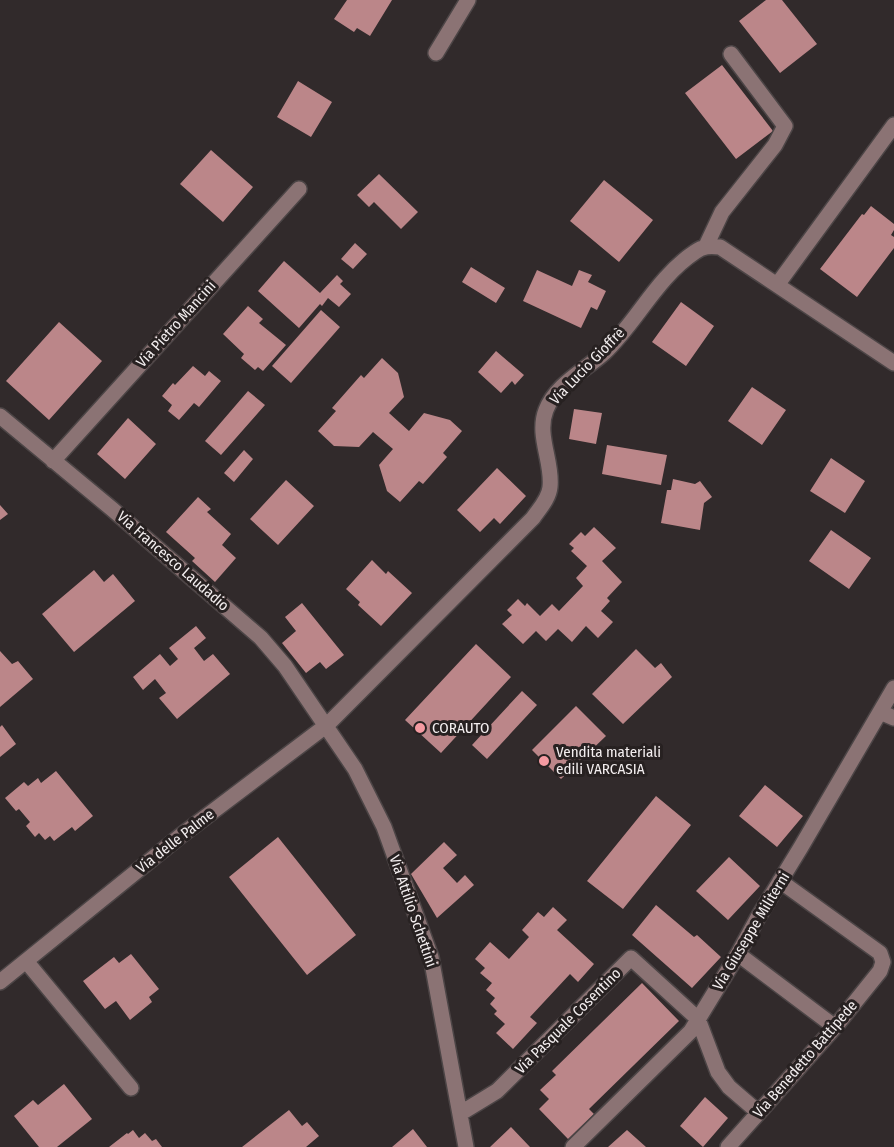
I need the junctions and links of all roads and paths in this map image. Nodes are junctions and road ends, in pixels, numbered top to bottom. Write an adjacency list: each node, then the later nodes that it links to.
1 (468, 0): 2 (street)
2 (436, 53)
3 (731, 54): 6 (street)
4 (894, 125): 7 (street)
5 (299, 189): 10 (street, Via Pietro Mancini)
6 (706, 246): 7 (street); 13 (street, Via Lucio Gioffrè)
7 (777, 285): 8 (street)
8 (894, 363)
9 (0, 416): 10 (street, Via Francesco Laudadio)
10 (52, 460): 13 (street, Via Francesco Laudadio)
11 (894, 688): 12 (street, Via Giuseppe Militerni)
12 (887, 715): 14 (street, Via Giuseppe Militerni)
13 (327, 725): 16 (street, Via delle Palme); 22 (street, Via Attilio Schettini)
14 (780, 881): 15 (street, Via Giuseppe Militerni); 19 (street, Via Benedetto Battipede)
15 (738, 954): 18 (street, Via Giuseppe Militerni); 19 (street)
16 (26, 961): 17 (street, Via delle Palme); 20 (street)
17 (0, 982)
18 (698, 1019): 21 (street); 22 (street, Via Pasquale Cosentino); 24 (street, Via Giuseppe Militerni)
19 (835, 1028): 21 (street, Via Benedetto Battipede)
20 (131, 1088)
21 (758, 1112): 25 (street, Via Benedetto Battipede)
22 (460, 1113): 23 (street, Via Attilio Schettini)
23 (466, 1147)
24 (573, 1147)
25 (728, 1147)

